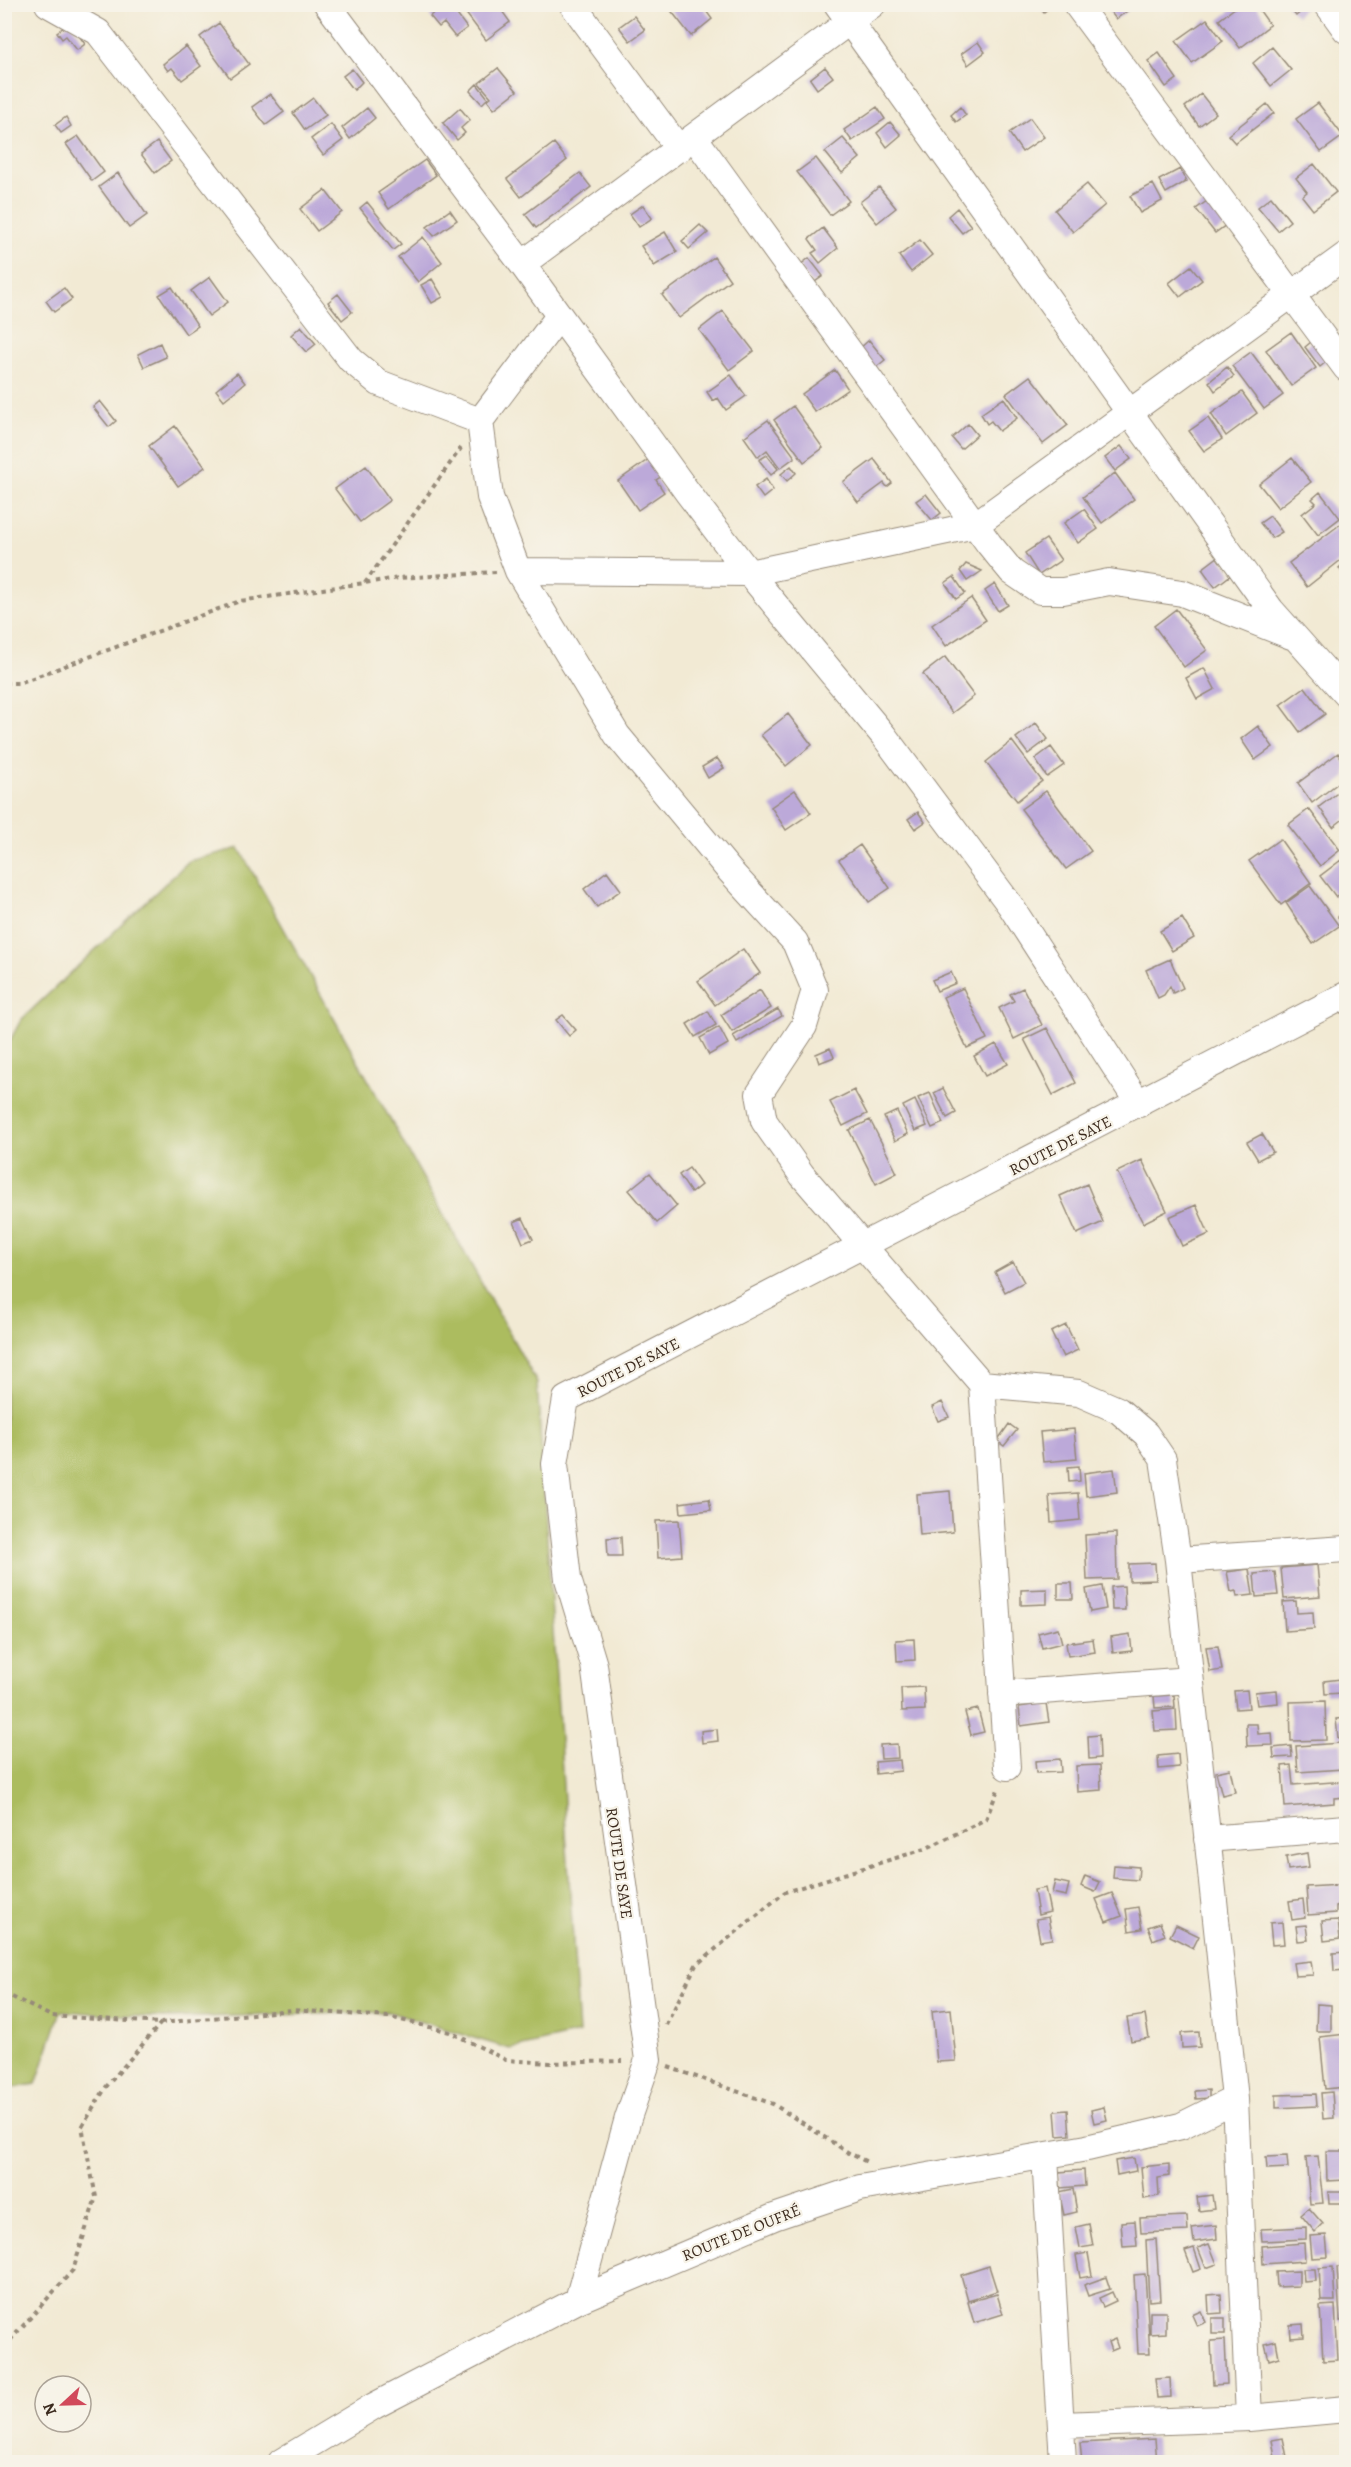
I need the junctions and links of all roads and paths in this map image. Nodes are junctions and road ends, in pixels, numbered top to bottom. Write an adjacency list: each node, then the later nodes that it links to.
1 (48, 4): 16 (street)
2 (327, 4): 11 (street)
3 (572, 4): 9 (street)
4 (873, 4): 7 (street)
5 (1076, 4): 12 (street)
6 (1327, 4): 8 (street)
7 (844, 14): 9 (street); 15 (street)
8 (1347, 30)
9 (686, 143): 11 (street); 17 (street)
10 (1347, 255): 12 (street)
11 (522, 264): 13 (street)
12 (1292, 296): 14 (street); 15 (street)
13 (559, 316): 16 (street); 19 (street)
14 (1347, 368)
15 (1131, 414): 17 (street); 21 (street)
16 (480, 421): 18 (street); 20 (path)
17 (975, 525): 19 (street); 21 (street)
18 (518, 571): 19 (street); 20 (path); 26 (street)
19 (748, 573): 25 (street)
20 (365, 583): 22 (path)
21 (1296, 638): 23 (street)
22 (4, 683)
23 (1347, 694)
24 (1347, 995): 25 (street, ROUTE DE SAYE)
25 (1139, 1104): 26 (street, ROUTE DE SAYE)
26 (862, 1246): 27 (street); 38 (street, ROUTE DE SAYE)
27 (982, 1384): 29 (street); 31 (street)
28 (1347, 1549): 29 (street)
29 (1178, 1560): 30 (street)
30 (1190, 1680): 31 (street); 34 (street)
31 (1002, 1694): 32 (street)
32 (1007, 1767): 37 (path)
33 (1347, 1828): 34 (street)
34 (1207, 1839): 39 (street)
35 (4, 1993): 36 (path)
36 (161, 2024): 38 (path); 43 (path)
37 (664, 2028)
38 (648, 2060): 41 (path); 42 (street, ROUTE DE SAYE)
39 (1235, 2099): 40 (street, ROUTE DE OUFRÉ); 45 (street)
40 (1045, 2156): 42 (street, ROUTE DE OUFRÉ); 46 (street)
41 (870, 2164)
42 (578, 2300): 47 (street, ROUTE DE OUFRÉ)
43 (4, 2347)
44 (1347, 2409): 45 (street)
45 (1250, 2418): 46 (street)
46 (1061, 2425): 48 (street)
47 (281, 2463)
48 (1063, 2463)

